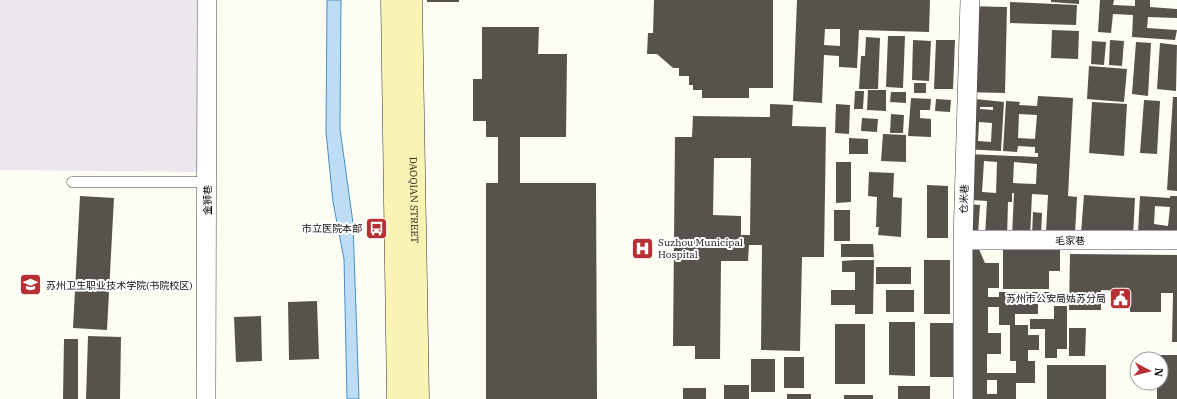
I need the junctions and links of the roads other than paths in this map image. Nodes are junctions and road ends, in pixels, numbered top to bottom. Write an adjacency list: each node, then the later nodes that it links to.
1 (207, 0): 6 (street, 金狮巷)
2 (392, 0): 10 (main road, DAOQIAN STREET)
3 (411, 0): 11 (main road, DAOQIAN STREET)
4 (970, 0): 7 (street, 仓米巷)
5 (72, 182): 6 (lane)
6 (207, 182): 9 (street, 金狮巷)
7 (963, 240): 8 (street, 毛家巷); 12 (street, 仓米巷)
8 (1177, 240)
9 (206, 399)
10 (398, 399)
11 (418, 399)
12 (964, 399)

